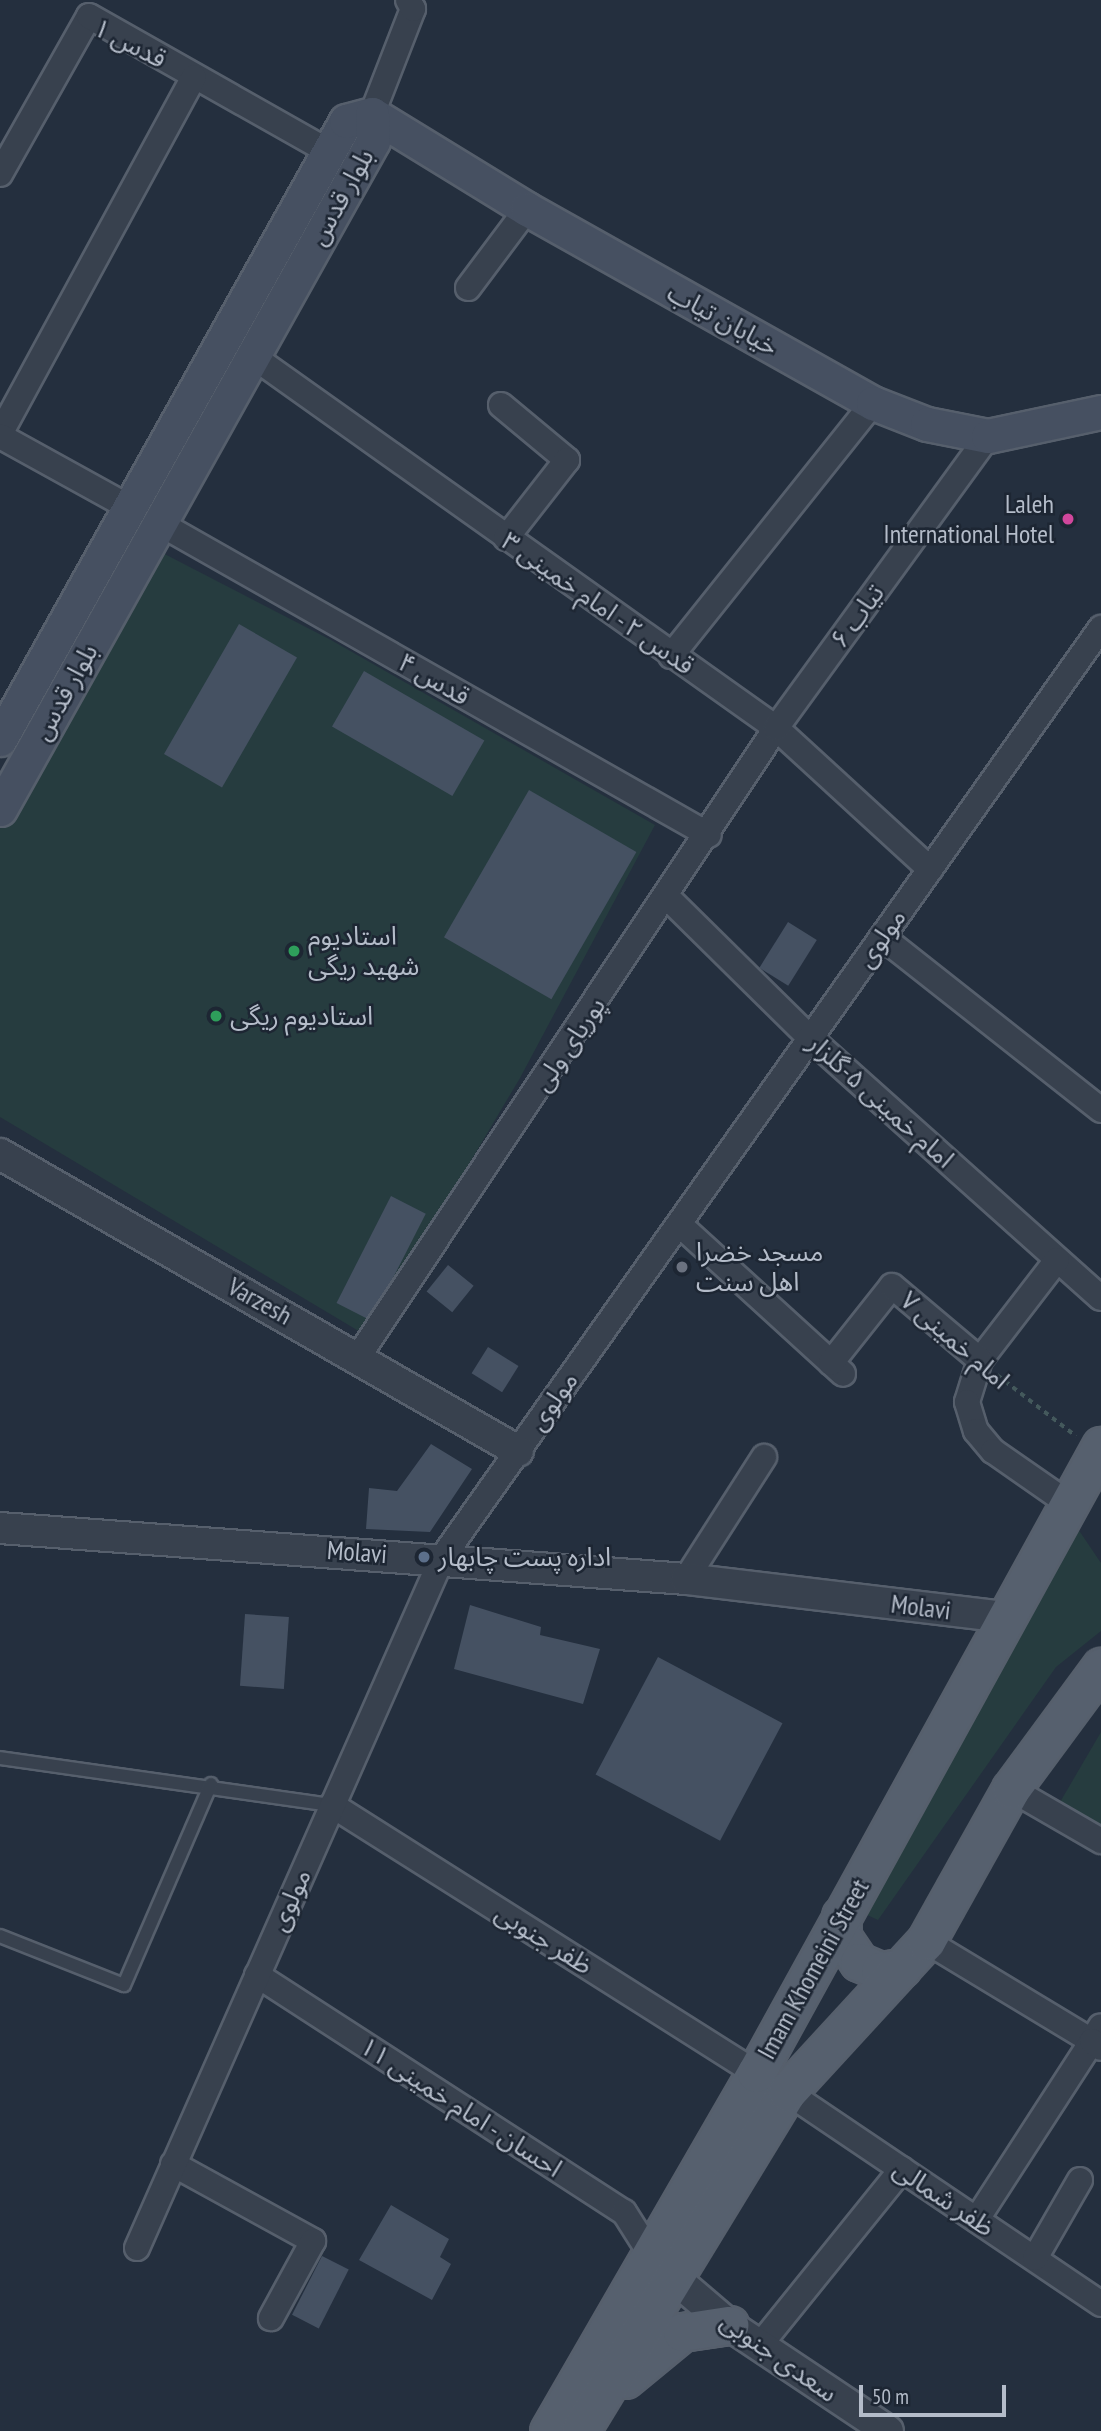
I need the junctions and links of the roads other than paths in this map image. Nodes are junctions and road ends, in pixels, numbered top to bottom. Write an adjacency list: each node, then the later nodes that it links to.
1 (408, 0): 3 (street)
2 (194, 77): 4 (street, قدس ۱); 5 (street, قدس ۱); 12 (street)
3 (372, 114): 4 (main road, بلوار قدس); 6 (main road, خیابان تیاب); 8 (main road, بلوار قدس)
4 (328, 151): 14 (main road, بلوار قدس)
5 (2, 166)
6 (527, 209): 7 (street); 9 (main road, خیابان تیاب)
7 (468, 288)
8 (251, 355): 14 (main road, بلوار قدس); 15 (street, قدس ۲ - امام خمینی ۳)
9 (873, 403): 13 (main road, خیابان تیاب); 17 (street)
10 (501, 405): 15 (street)
11 (1101, 412): 13 (main road, خیابان تیاب)
12 (0, 435): 14 (street, قدس ۴)
13 (988, 436): 18 (street, تیاب ۶)
14 (145, 516): 19 (main road, بلوار قدس); 20 (main road, بلوار قدس); 21 (street, قدس ۴)
15 (506, 538): 17 (street, قدس ۲ - امام خمینی ۳)
16 (1101, 628): 22 (street, مولوی)
17 (671, 656): 18 (street, قدس ۲ - امام خمینی ۳)
18 (776, 728): 21 (street, پوریای ولی); 22 (street, قدس ۲ - امام خمینی ۳)
19 (0, 739)
20 (0, 809)
21 (709, 835): 23 (street, پوریای ولی)
22 (930, 869): 24 (street, مولوی)
23 (667, 897): 25 (street, امام خمینی ۵-گلزار); 31 (street, پوریای ولی)
24 (882, 937): 25 (street, مولوی); 26 (street)
25 (810, 1038): 28 (street, مولوی); 29 (street, امام خمینی ۵-گلزار)
26 (1101, 1110)
27 (0, 1154): 31 (street, Varzesh)
28 (679, 1224): 32 (street, امام خمینی ۷); 34 (street, مولوی)
29 (1057, 1260): 30 (street, امام خمینی ۵-گلزار); 32 (street)
30 (1101, 1298)
31 (358, 1357): 34 (street, Varzesh)
32 (980, 1360): 36 (street)
33 (1100, 1450): 36 (main road, Imam Khomeini Street)
34 (517, 1451): 38 (street, مولوی)
35 (764, 1457): 39 (street)
36 (1085, 1498): 40 (main road, Imam Khomeini Street)
37 (0, 1528): 38 (street, Molavi)
38 (442, 1558): 39 (street, Molavi); 45 (street, مولوی)
39 (686, 1579): 40 (street, Molavi)
40 (1006, 1616): 47 (main road, Imam Khomeini Street)
41 (1101, 1667): 44 (main road, Imam Khomeini Street)
42 (0, 1758): 43 (lane)
43 (211, 1784): 45 (lane); 48 (lane)
44 (1011, 1789): 46 (street); 49 (main road, Imam Khomeini Street)
45 (332, 1805): 51 (street, مولوی); 53 (street, ظفر جنوبی)
46 (1101, 1841)
47 (842, 1916): 50 (main road); 53 (main road, Imam Khomeini Street)
48 (0, 1936)
49 (926, 1941): 50 (main road, Imam Khomeini Street); 52 (street)
50 (902, 1968): 54 (main road, Imam Khomeini Street)
51 (257, 1975): 55 (street, مولوی); 61 (street, احسان - امام خمینی ۱۱)
52 (1098, 2038): 58 (street)
53 (756, 2073): 54 (main road); 61 (main road, Imam Khomeini Street)
54 (787, 2092): 56 (street, ظفر شمالی); 61 (main road, Imam Khomeini Street)
55 (173, 2164): 59 (street, مولوی); 63 (street)
56 (902, 2169): 58 (street, ظفر شمالی); 65 (street)
57 (1092, 2180): 60 (street)
58 (977, 2219): 60 (street, ظفر شمالی)
59 (136, 2248)
60 (1035, 2258): 62 (street, ظفر شمالی)
61 (662, 2265): 64 (street, سعدی جنوبی); 66 (main road, Imam Khomeini Street); 67 (main road, Imam Khomeini Street)
62 (1097, 2293)
63 (271, 2318)
64 (729, 2325): 65 (street, سعدی جنوبی); 66 (main road)
65 (760, 2345): 68 (street, سعدی جنوبی)
66 (585, 2421)
67 (549, 2431)
68 (888, 2431)

